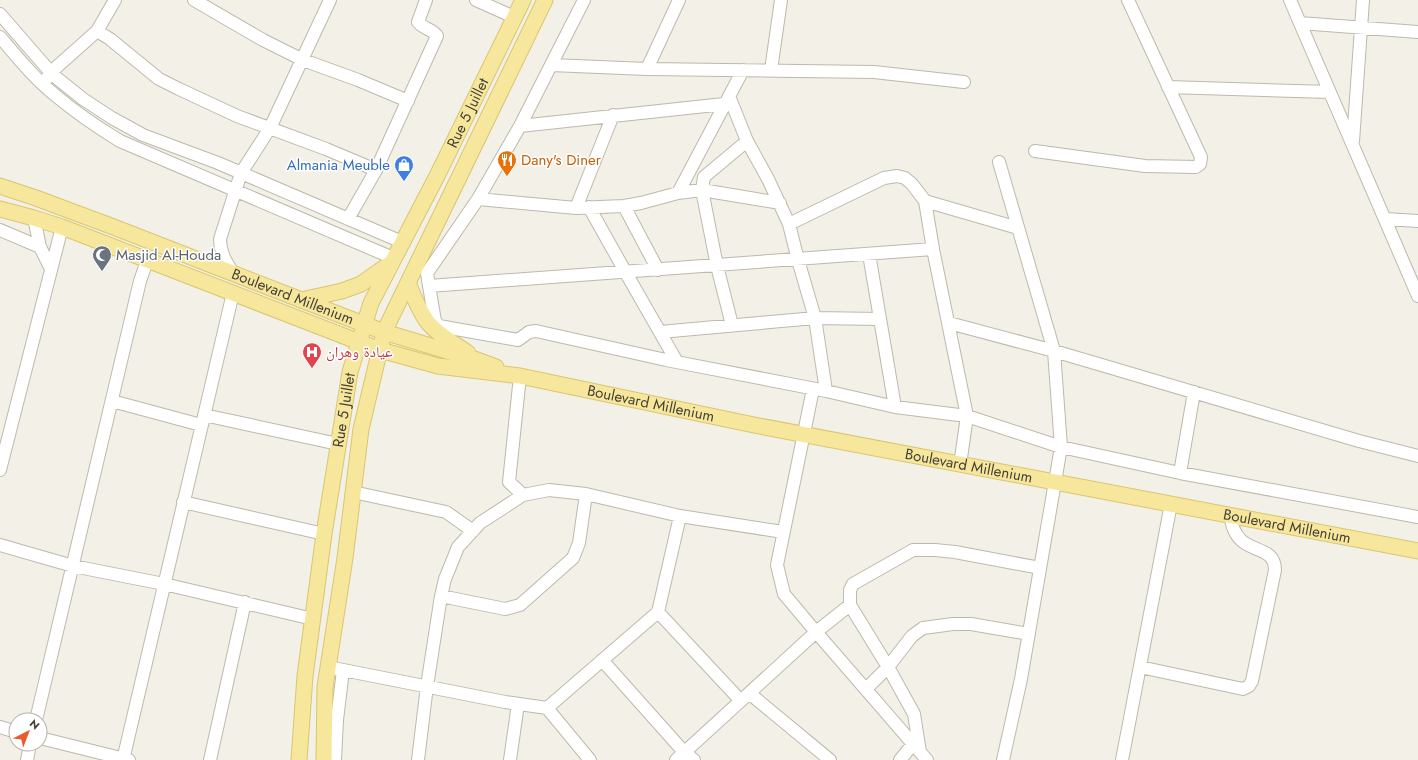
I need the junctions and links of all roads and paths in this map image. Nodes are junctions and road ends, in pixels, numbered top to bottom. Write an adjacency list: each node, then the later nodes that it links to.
1 (115, 0): 18 (street)
2 (194, 0): 21 (street)
3 (426, 0): 32 (street)
4 (476, 0): 15 (street)
5 (523, 0): 15 (main road, Rue 5 Juillet)
6 (545, 0): 73 (main road, Rue 5 Juillet)
7 (584, 0): 22 (street)
8 (679, 0): 23 (street)
9 (781, 0): 25 (street)
10 (1128, 0): 29 (street)
11 (1290, 0): 16 (street)
12 (1363, 0): 17 (street)
13 (328, 1): 21 (street)
14 (0, 14): 26 (street)
15 (514, 17): 61 (main road, Rue 5 Juillet)
16 (1300, 23): 17 (street); 30 (street)
17 (1361, 27): 19 (street); 37 (street)
18 (97, 31): 26 (street); 35 (street)
19 (1418, 32)
20 (0, 37): 28 (street)
21 (303, 60): 32 (street); 35 (street)
22 (551, 65): 23 (street); 34 (street)
23 (647, 69): 24 (street)
24 (743, 70): 25 (street); 31 (street)
25 (770, 70): 27 (street)
26 (51, 72): 28 (street); 41 (street)
27 (964, 82)
28 (43, 84): 44 (street)
29 (1168, 87): 30 (street); 38 (street)
30 (1330, 92): 37 (street)
31 (727, 100): 33 (street); 36 (street); 45 (street)
32 (408, 101): 40 (street)
33 (612, 115): 34 (street); 51 (street)
34 (520, 126): 46 (street)
35 (270, 128): 40 (street); 41 (street)
36 (747, 141): 43 (street); 48 (street)
37 (1353, 144): 55 (street)
38 (1035, 151)
39 (999, 162): 59 (street)
40 (376, 170): 54 (street)
41 (241, 173): 44 (street); 54 (street)
42 (0, 186): 71 (main road, Boulevard Millenium)
43 (702, 190): 45 (street); 48 (street); 68 (street)
44 (236, 191): 65 (street); 71 (street)
45 (678, 193): 50 (street)
46 (478, 199): 51 (street); 73 (street)
47 (925, 201): 57 (street); 59 (street); 63 (street)
48 (780, 203): 57 (street)
49 (589, 206): 50 (street); 51 (street); 72 (street)
50 (624, 206): 70 (street)
51 (576, 208)
52 (0, 209): 53 (main road, Boulevard Millenium)
53 (34, 218): 58 (main road, Boulevard Millenium); 62 (street)
54 (348, 219): 61 (street)
55 (1385, 219): 56 (street); 76 (street)
56 (1418, 221)
57 (789, 224): 66 (street)
58 (62, 228): 67 (main road, Boulevard Millenium); 69 (street)
59 (1018, 228): 87 (street)
60 (0, 230): 62 (street)
61 (402, 242): 65 (main road, Rue 5 Juillet)
62 (40, 247): 69 (street)
63 (933, 249): 64 (street); 80 (street)
64 (869, 254): 66 (street); 79 (street)
65 (392, 260): 77 (main road); 81 (main road, Rue 5 Juillet)
66 (798, 260): 68 (street); 78 (street)
67 (147, 262): 75 (main road, Boulevard Millenium); 94 (street)
68 (717, 266): 70 (street); 82 (street)
69 (51, 269): 103 (street)
70 (658, 270): 72 (street)
71 (233, 273): 77 (main road, Boulevard Millenium)
72 (626, 273): 74 (street); 84 (street)
73 (416, 275): 74 (street); 83 (main road, Rue 5 Juillet); 88 (main road)
74 (429, 286): 89 (street)
75 (233, 293): 85 (main road, Boulevard Millenium); 97 (street)
76 (1418, 296)
77 (301, 300): 81 (main road, Boulevard Millenium)
78 (815, 318): 79 (street); 82 (street); 92 (street)
79 (880, 319): 95 (street)
80 (949, 323): 87 (street); 96 (street)
81 (364, 325): 83 (main road, Boulevard Millenium); 85 (main road, Rue 5 Juillet)
82 (732, 326): 84 (street)
83 (384, 332): 86 (main road, Rue 5 Juillet); 88 (main road, Boulevard Millenium)
84 (660, 332): 89 (street)
85 (359, 342): 86 (main road, Boulevard Millenium); 99 (main road, Rue 5 Juillet)
86 (380, 350): 90 (main road, Boulevard Millenium); 106 (main road, Rue 5 Juillet)
87 (1054, 351): 93 (street); 100 (street)
88 (478, 360): 90 (main road, Boulevard Millenium)
89 (677, 362): 91 (street)
90 (520, 376): 98 (main road, Boulevard Millenium); 108 (street)
91 (813, 389): 92 (street); 98 (street)
92 (826, 391): 95 (street)
93 (1194, 392): 101 (street); 104 (street)
94 (112, 401): 97 (street); 119 (street)
95 (895, 407): 96 (street)
96 (967, 416): 100 (street); 102 (street)
97 (202, 420): 99 (street); 109 (street)
98 (805, 435): 102 (main road, Boulevard Millenium); 115 (street)
99 (338, 444): 116 (main road, Rue 5 Juillet)
100 (1061, 447): 104 (street); 105 (street)
101 (1418, 456)
102 (960, 465): 105 (main road, Boulevard Millenium)
103 (0, 470)
104 (1180, 473): 113 (street)
105 (1056, 483): 110 (main road, Boulevard Millenium); 120 (street)
106 (353, 492): 114 (street); 132 (main road, Rue 5 Juillet)
107 (586, 494): 108 (street); 111 (street); 122 (street)
108 (523, 495): 114 (street)
109 (183, 502): 116 (street); 121 (street)
110 (1171, 504): 112 (main road, Boulevard Millenium); 131 (street)
111 (680, 516): 115 (street); 125 (street)
112 (1230, 516): 118 (main road, Boulevard Millenium); 131 (street)
113 (1418, 517)
114 (473, 531): 122 (street)
115 (783, 532): 127 (street)
116 (324, 534): 126 (main road, Rue 5 Juillet)
117 (0, 545): 119 (street)
118 (1418, 551)
119 (73, 566): 121 (street); 138 (street)
120 (1040, 568): 124 (street); 128 (street)
121 (164, 584): 123 (street); 142 (street)
122 (441, 596): 133 (street)
123 (245, 602): 126 (street); 143 (street)
124 (850, 604): 127 (street); 130 (street)
125 (658, 612): 129 (street); 135 (street)
126 (313, 619): 144 (main road, Rue 5 Juillet)
127 (816, 632): 134 (street); 135 (street)
128 (1029, 634): 130 (street); 152 (street)
129 (602, 660): 137 (street); 141 (street)
130 (888, 667): 134 (street); 140 (street)
131 (1140, 667): 153 (street)
132 (335, 669): 133 (street); 145 (main road, Rue 5 Juillet); 146 (street)
133 (427, 686): 136 (street); 147 (street)
134 (866, 689): 140 (street)
135 (745, 696): 141 (street); 150 (street)
136 (518, 704): 137 (street); 148 (street)
137 (547, 708): 149 (street)
138 (38, 712)
139 (48, 740): 142 (street)
140 (920, 752): 151 (street)
141 (685, 758)
142 (126, 760)
143 (210, 760)
144 (299, 760)
145 (324, 760)
146 (335, 760)
147 (418, 760)
148 (510, 760)
149 (590, 760)
150 (830, 760)
151 (900, 760)
152 (1003, 760)
153 (1122, 760)

